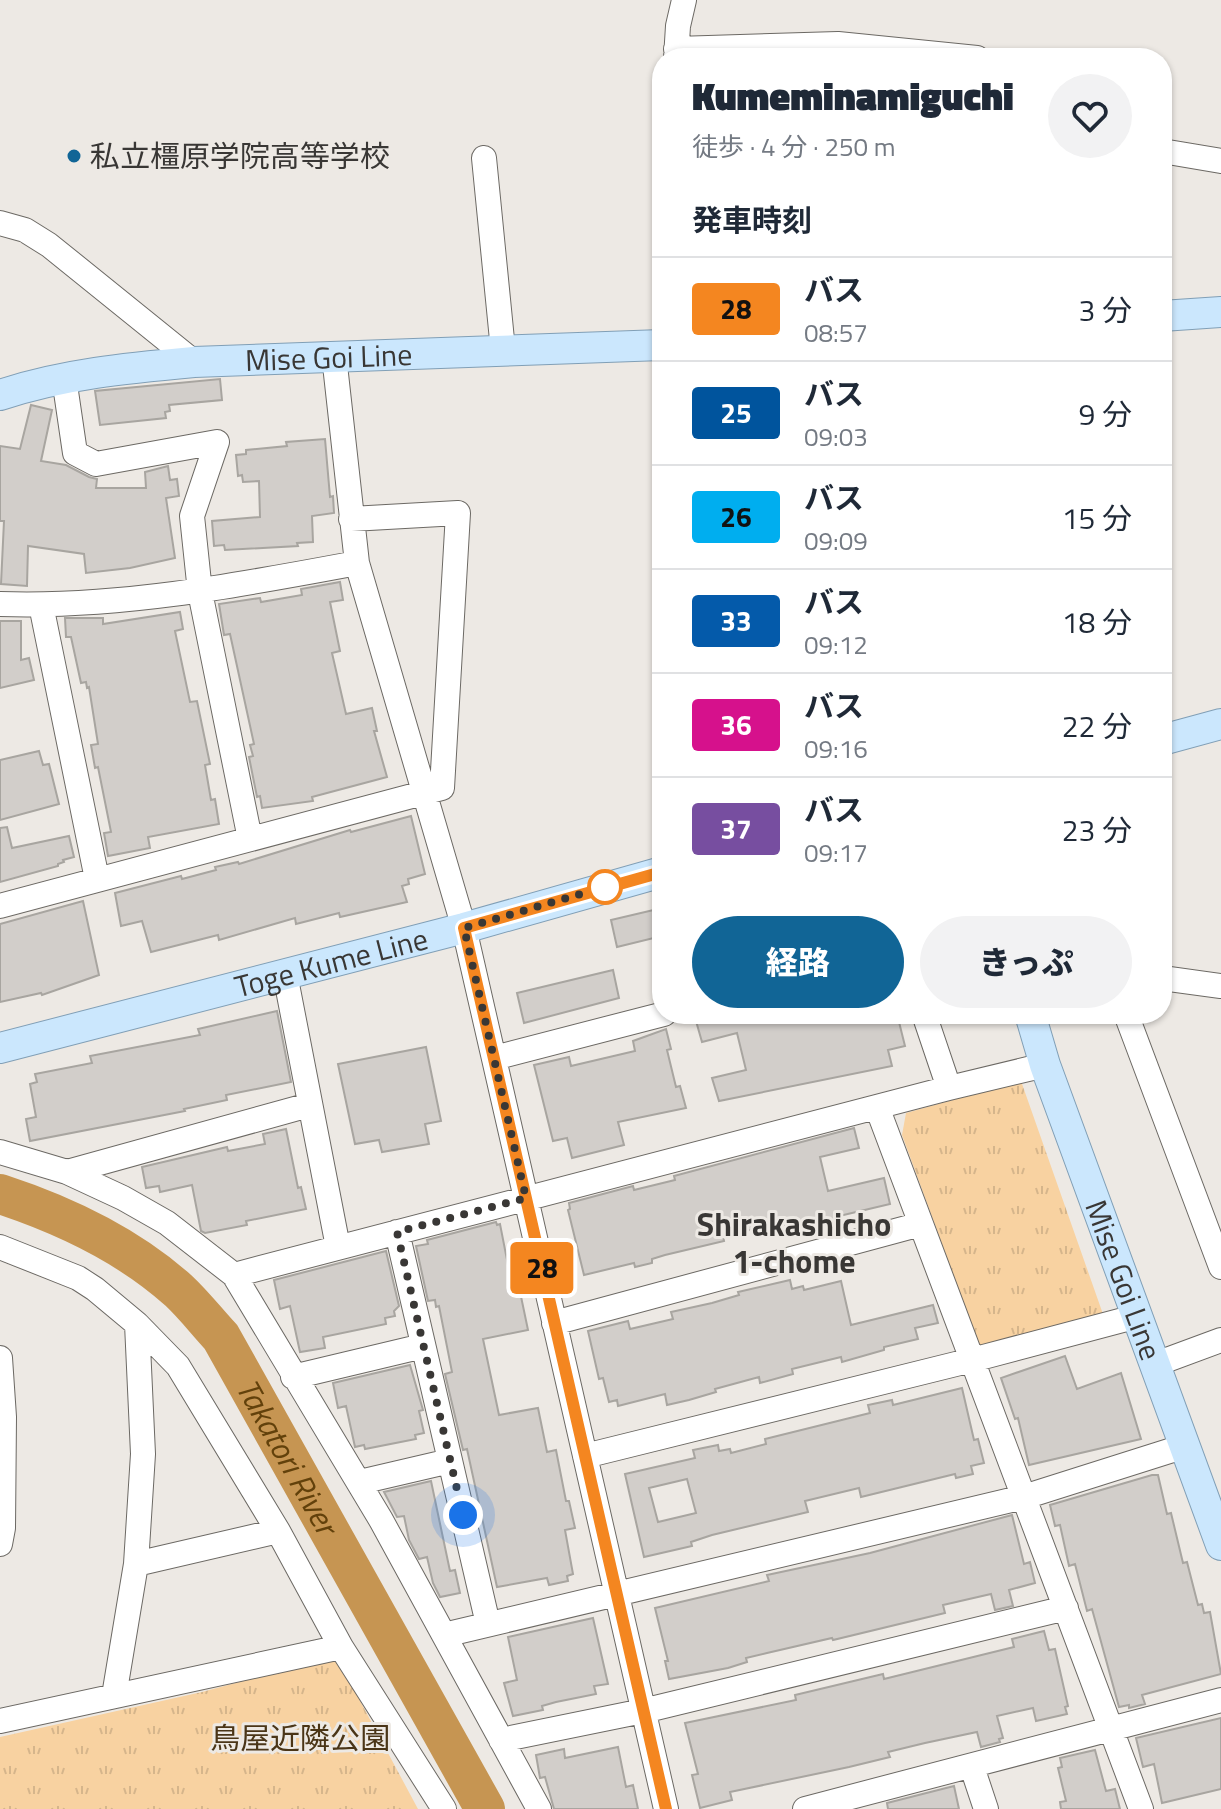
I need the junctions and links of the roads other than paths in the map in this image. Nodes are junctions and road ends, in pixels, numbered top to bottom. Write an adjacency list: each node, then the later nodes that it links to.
1 (684, 0): 2 (street)
2 (677, 48)
3 (773, 48): 4 (street)
4 (875, 48)
5 (1172, 153): 7 (street)
6 (484, 158): 12 (street)
7 (1221, 161)
8 (0, 223): 14 (street)
9 (1221, 312): 10 (main road)
10 (1172, 315)
11 (652, 345): 12 (main road, Mise Goi Line)
12 (503, 350): 13 (main road, Mise Goi Line)
13 (334, 356): 14 (main road, Mise Goi Line); 17 (street)
14 (194, 362): 15 (main road, Mise Goi Line)
15 (64, 378): 16 (main road, Mise Goi Line); 19 (street)
16 (0, 395)
17 (351, 519): 18 (street); 24 (street)
18 (357, 563): 19 (street); 24 (street)
19 (200, 592): 21 (street); 25 (street)
20 (0, 604): 21 (street)
21 (41, 605): 27 (street)
22 (1221, 724): 23 (main road)
23 (1172, 737)
24 (425, 794): 25 (street); 29 (street)
25 (250, 839): 27 (street)
26 (652, 875): 29 (main road, Toge Kume Line)
27 (97, 879): 28 (street)
28 (0, 906)
29 (464, 928): 30 (main road, Toge Kume Line); 38 (street)
30 (285, 974): 37 (main road, Toge Kume Line); 41 (street)
31 (1172, 979): 32 (street)
32 (1221, 986)
33 (652, 1017): 38 (street)
34 (927, 1024): 40 (street)
35 (1033, 1024): 39 (main road, Mise Goi Line)
36 (1130, 1024): 50 (street)
37 (0, 1048)
38 (494, 1058): 45 (street)
39 (1045, 1065): 40 (street); 52 (main road, Mise Goi Line)
40 (949, 1088): 42 (street)
41 (309, 1105): 44 (street); 49 (street)
42 (877, 1107): 45 (street); 46 (street)
43 (0, 1152): 44 (street)
44 (67, 1172): 51 (street)
45 (526, 1198): 47 (street); 53 (street)
46 (921, 1224): 53 (street); 58 (street)
47 (397, 1232): 49 (street); 56 (street)
48 (0, 1247): 54 (street)
49 (338, 1247): 51 (street)
50 (1221, 1267)
51 (234, 1275): 60 (street)
52 (1138, 1316): 58 (street); 59 (main road, Mise Goi Line)
53 (554, 1323): 62 (street)
54 (137, 1324): 66 (street); 69 (street)
55 (1221, 1340): 59 (street)
56 (423, 1346): 60 (street); 63 (street)
57 (0, 1358): 67 (street)
58 (972, 1360): 62 (street); 65 (street)
59 (1156, 1364): 61 (main road, Mise Goi Line)
60 (293, 1377): 64 (street)
61 (1185, 1446): 65 (street); 68 (main road, Mise Goi Line)
62 (585, 1456): 70 (street)
63 (450, 1461): 64 (street); 72 (street)
64 (360, 1482): 73 (street)
65 (1024, 1497): 70 (street); 71 (street)
66 (278, 1531): 69 (street); 74 (street)
67 (0, 1544)
68 (1221, 1545)
69 (136, 1564): 75 (street)
70 (616, 1593): 72 (street); 77 (street)
71 (1066, 1608): 77 (street); 79 (street)
72 (488, 1624): 73 (street)
73 (444, 1635): 80 (street)
74 (341, 1647): 75 (street); 83 (street)
75 (114, 1696): 78 (street)
76 (1221, 1700): 79 (street)
77 (643, 1711): 80 (street); 85 (street)
78 (0, 1721)
79 (1111, 1728): 81 (street); 88 (street)
80 (501, 1740): 84 (street)
81 (972, 1767): 82 (street); 87 (street)
82 (831, 1806): 86 (street)
83 (444, 1809)
84 (539, 1809)
85 (666, 1809)
86 (805, 1809)
87 (986, 1809)
88 (1141, 1809)

